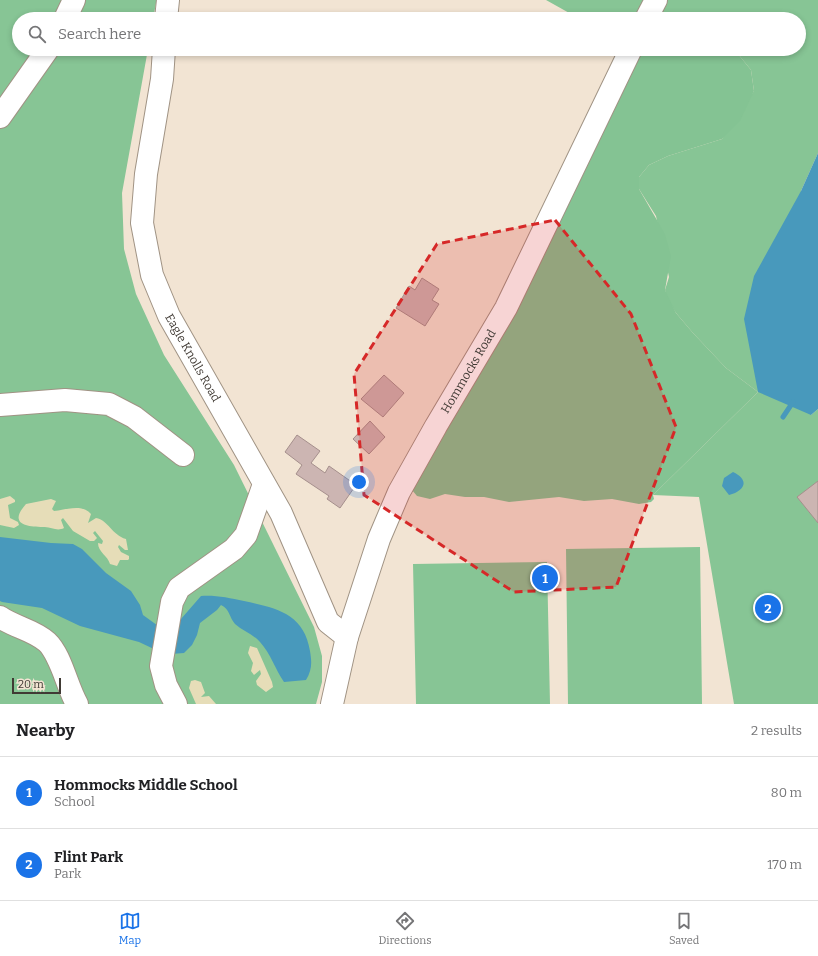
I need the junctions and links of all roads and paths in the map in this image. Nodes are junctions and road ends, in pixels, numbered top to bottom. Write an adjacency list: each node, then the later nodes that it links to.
1 (74, 0): 4 (street)
2 (168, 0): 5 (street)
3 (656, 0): 6 (street)
4 (68, 12)
5 (167, 12)
6 (650, 12)
7 (43, 56): 10 (street)
8 (164, 56): 13 (street, Eagle Knolls Road)
9 (628, 56): 15 (street, Hommocks Road)
10 (0, 117)
11 (0, 405): 12 (street)
12 (183, 455)
13 (264, 484): 15 (street, Eagle Knolls Road); 17 (street)
14 (0, 617): 16 (street)
15 (347, 637): 18 (street, Hommocks Road)
16 (77, 704)
17 (176, 704)
18 (332, 704)

